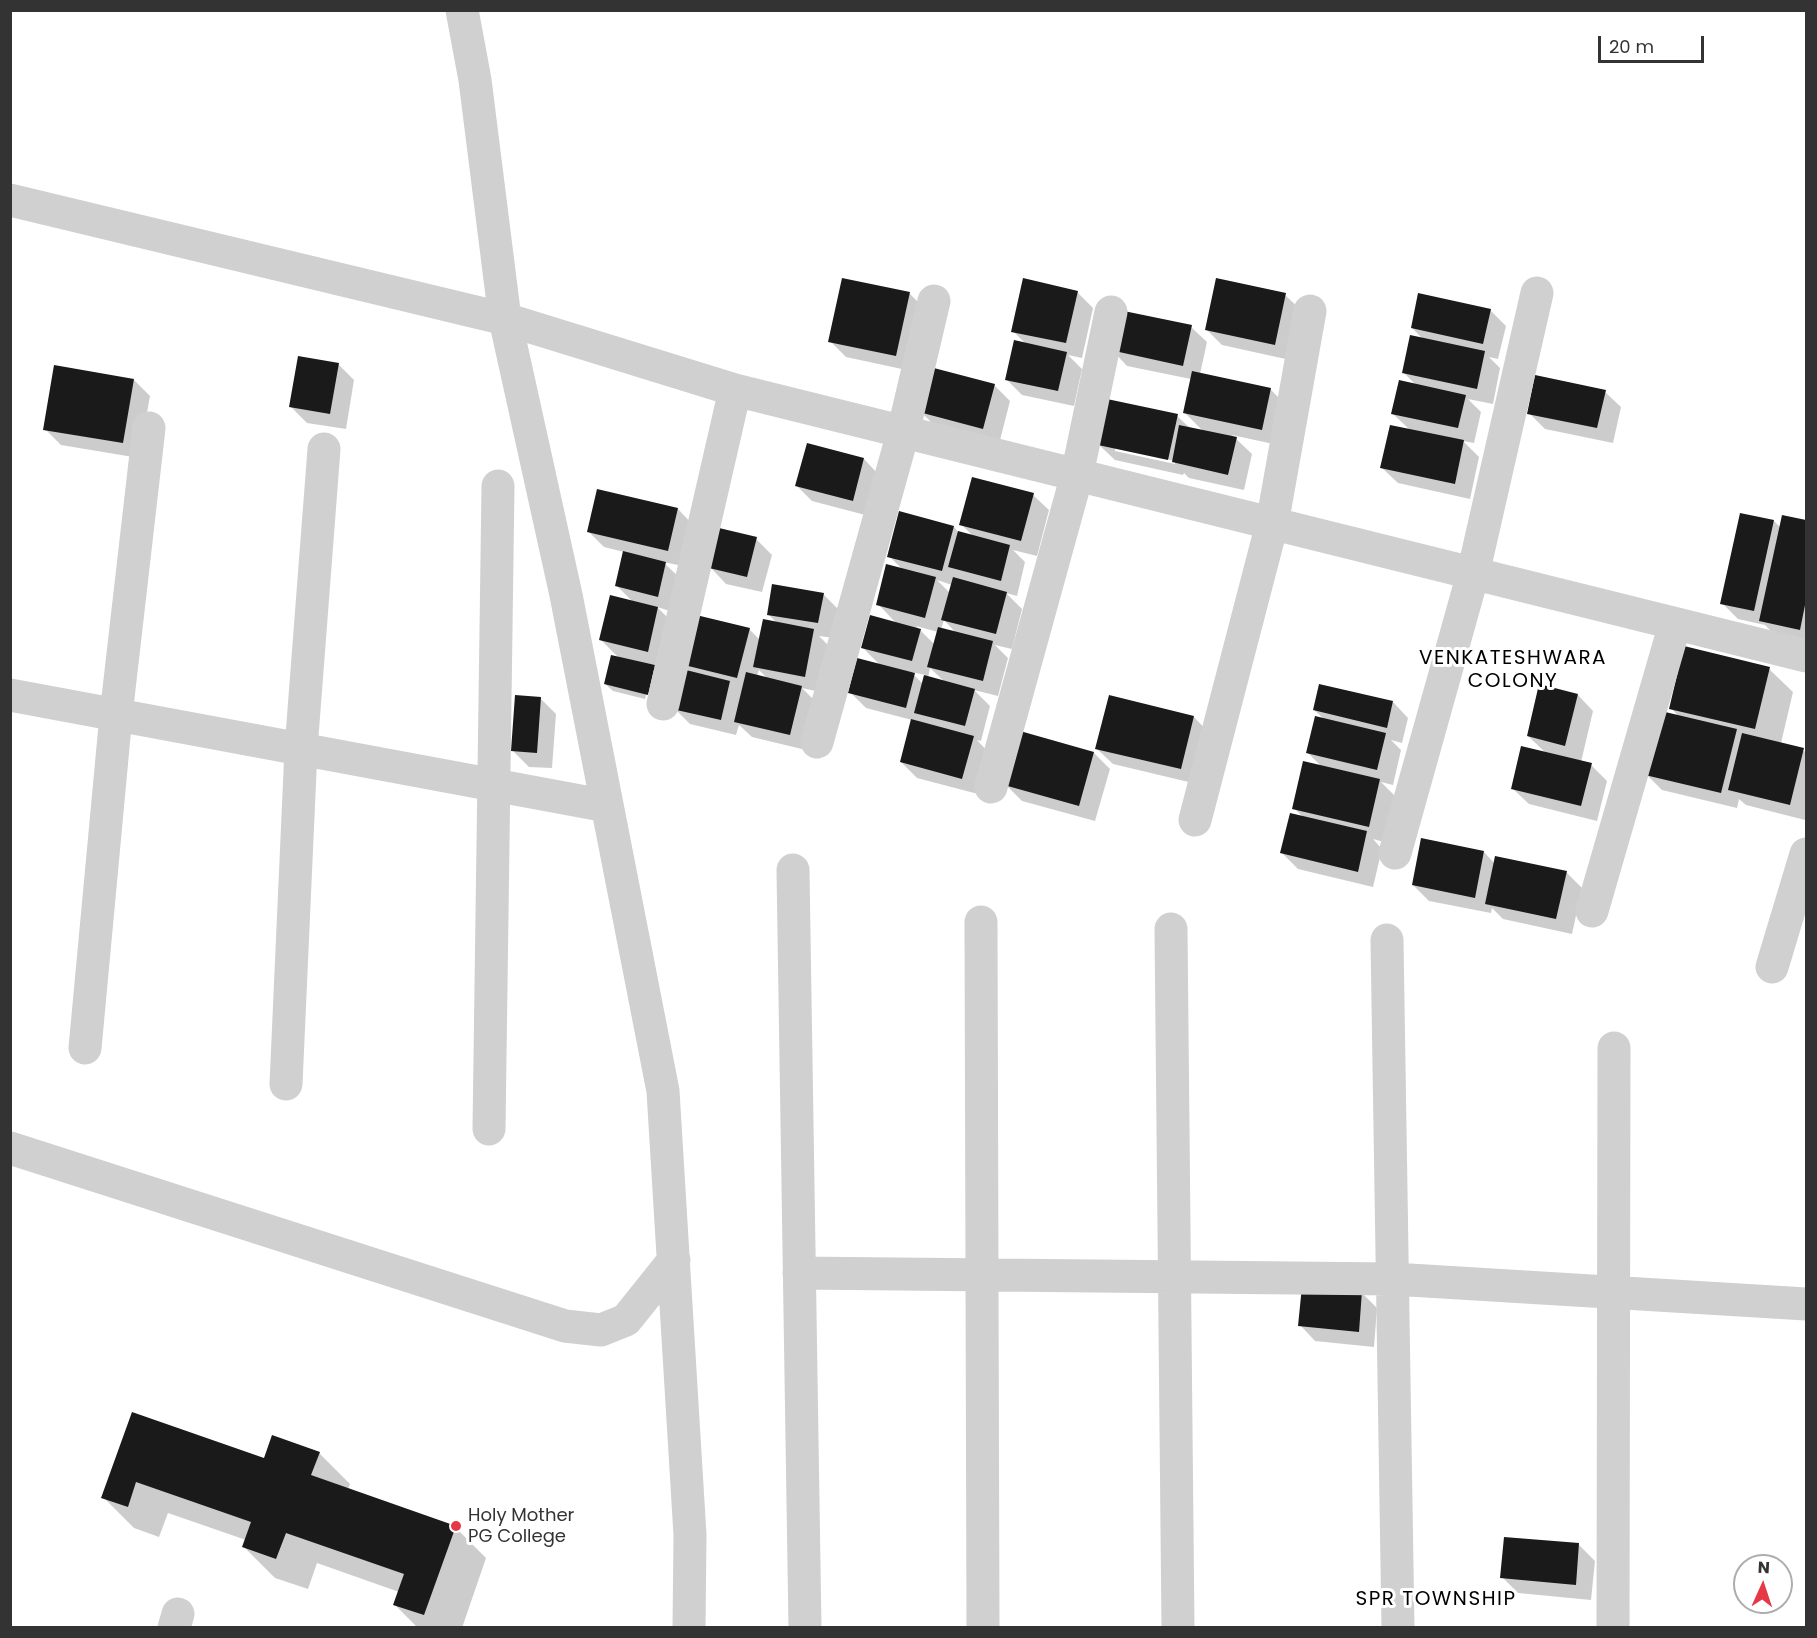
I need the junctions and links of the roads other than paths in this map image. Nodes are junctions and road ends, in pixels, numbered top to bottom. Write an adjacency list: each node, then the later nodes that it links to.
1 (462, 10): 7 (street)
2 (10, 200): 7 (street)
3 (1537, 293): 15 (street)
4 (934, 301): 10 (street)
5 (1310, 311): 14 (street)
6 (1111, 312): 12 (street)
7 (505, 319): 8 (street); 25 (street)
8 (735, 390): 10 (street); 19 (street)
9 (149, 428): 20 (street)
10 (903, 433): 12 (street); 21 (street)
11 (324, 449): 22 (street)
12 (1077, 475): 14 (street); 24 (street)
13 (498, 486): 23 (street)
14 (1272, 524): 15 (street); 26 (street)
15 (1473, 574): 16 (street); 27 (street)
16 (1675, 624): 17 (street); 30 (street)
17 (1806, 656)
18 (10, 695): 20 (street)
19 (663, 704)
20 (116, 715): 22 (street); 35 (street)
21 (817, 742)
22 (301, 749): 23 (street); 37 (street)
23 (494, 785): 25 (street); 38 (street)
24 (991, 787)
25 (607, 806): 40 (street)
26 (1195, 820)
27 (1395, 853)
28 (1806, 854): 34 (street)
29 (793, 870): 41 (street)
30 (1592, 911)
31 (981, 922): 42 (street)
32 (1171, 929): 43 (street)
33 (1388, 940): 44 (street)
34 (1772, 968)
35 (85, 1048)
36 (1614, 1048): 45 (street)
37 (286, 1084)
38 (489, 1129)
39 (10, 1148): 40 (street)
40 (674, 1260): 47 (street)
41 (799, 1273): 42 (street); 48 (street)
42 (981, 1276): 43 (street); 49 (street)
43 (1174, 1277): 44 (street); 50 (street)
44 (1393, 1279): 45 (street); 51 (street)
45 (1614, 1291): 46 (street); 52 (street)
46 (1806, 1304)
47 (690, 1628)
48 (805, 1628)
49 (983, 1628)
50 (1178, 1628)
51 (1398, 1628)
52 (1613, 1628)

